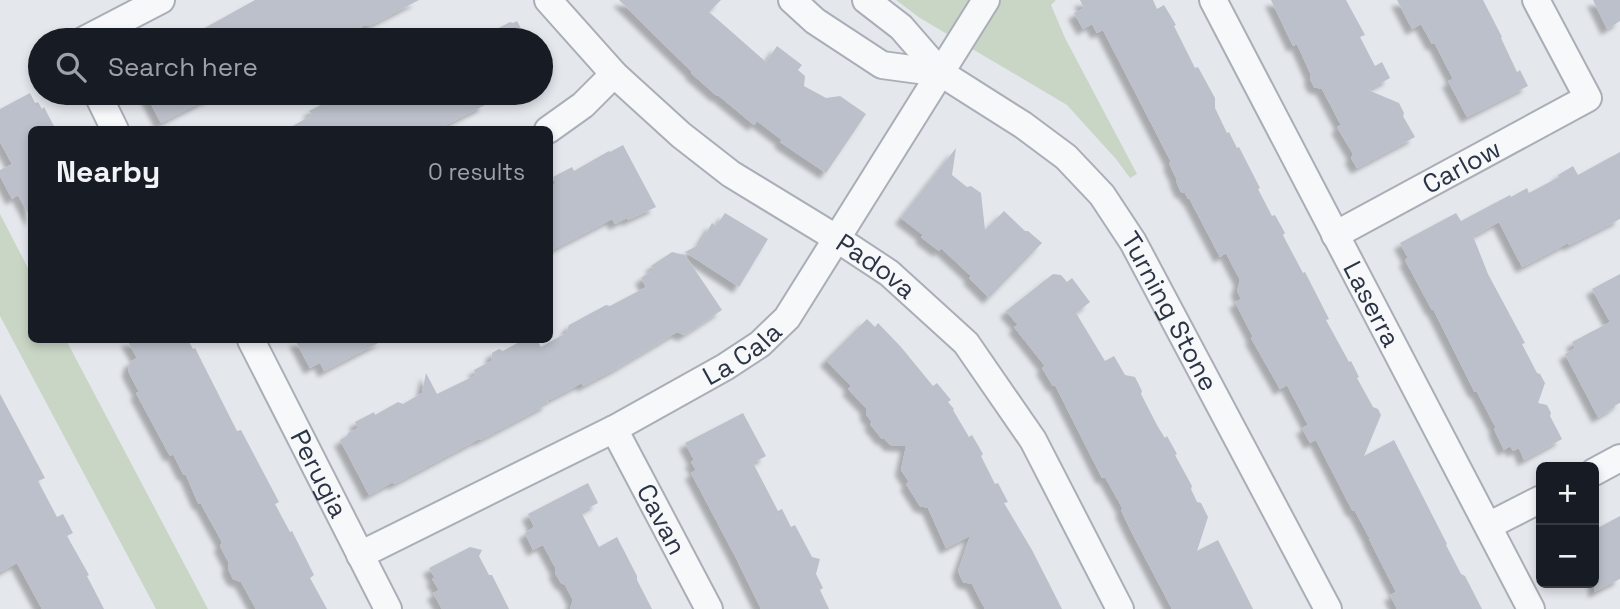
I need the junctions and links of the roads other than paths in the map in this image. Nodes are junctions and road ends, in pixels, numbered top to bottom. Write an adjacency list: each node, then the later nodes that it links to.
1 (161, 0): 8 (street)
2 (548, 0): 10 (street, Padova)
3 (792, 0): 9 (street, Turning Stone)
4 (866, 0): 9 (street, Turning Stone)
5 (986, 0): 9 (street, La Cala)
6 (1213, 0): 14 (street, Laserra)
7 (1536, 0): 14 (street, Carlow)
8 (107, 28)
9 (941, 73): 15 (street, La Cala); 26 (street, Turning Stone)
10 (614, 75): 13 (street); 15 (street, Padova)
11 (103, 105): 12 (street)
12 (113, 126)
13 (553, 126)
14 (1335, 234): 21 (street, Laserra)
15 (836, 238): 17 (street, La Cala); 25 (street, Padova)
16 (253, 343): 22 (street, Perugia)
17 (614, 429): 22 (street, La Cala); 24 (street, Cavan)
18 (1620, 458): 19 (street)
19 (1599, 469)
20 (1536, 502): 21 (street)
21 (1488, 526): 27 (street, Laserra)
22 (359, 555): 23 (street, Perugia)
23 (388, 609)
24 (709, 609)
25 (1120, 609)
26 (1328, 609)
27 (1531, 609)

